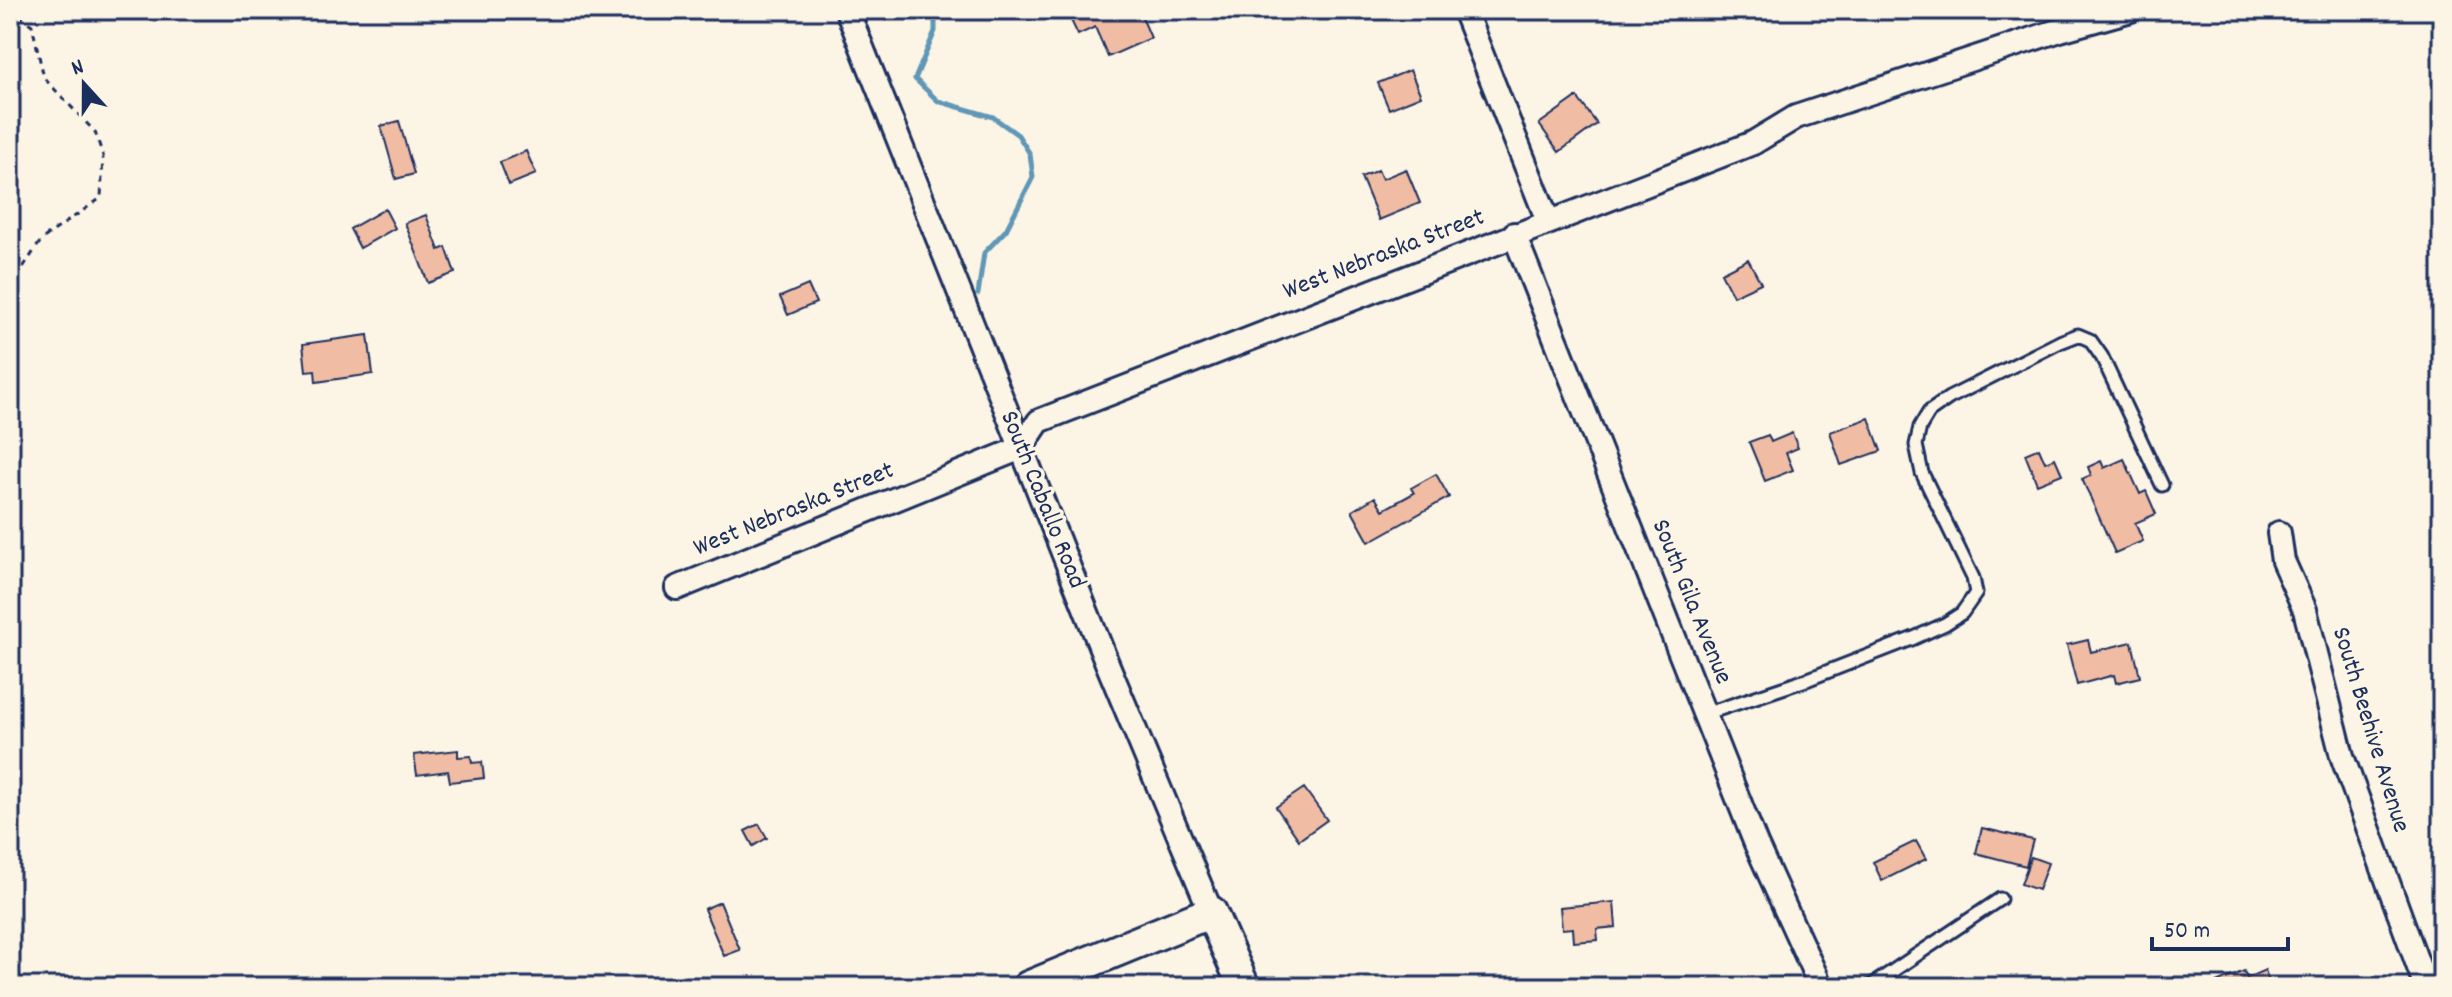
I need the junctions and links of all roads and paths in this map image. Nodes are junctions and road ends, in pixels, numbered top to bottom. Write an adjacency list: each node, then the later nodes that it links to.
1 (11, 10): 7 (path)
2 (847, 10): 8 (street, South Caballo Road)
3 (1464, 10): 5 (street)
4 (2131, 10): 5 (street, West Nebraska Street)
5 (1548, 221): 6 (street, West Nebraska Street)
6 (1514, 234): 8 (street, West Nebraska Street); 12 (street, South Gila Avenue)
7 (10, 287)
8 (1021, 448): 11 (street, West Nebraska Street); 14 (street, South Caballo Road)
9 (2162, 485): 12 (lane)
10 (2279, 533): 19 (street, South Beehive Avenue)
11 (677, 588)
12 (1705, 714): 17 (street, South Gila Avenue)
13 (2000, 899): 18 (lane)
14 (1211, 912): 15 (street); 16 (street, South Caballo Road)
15 (1028, 987)
16 (1244, 987)
17 (1821, 987)
18 (1869, 987)
19 (2426, 987)

